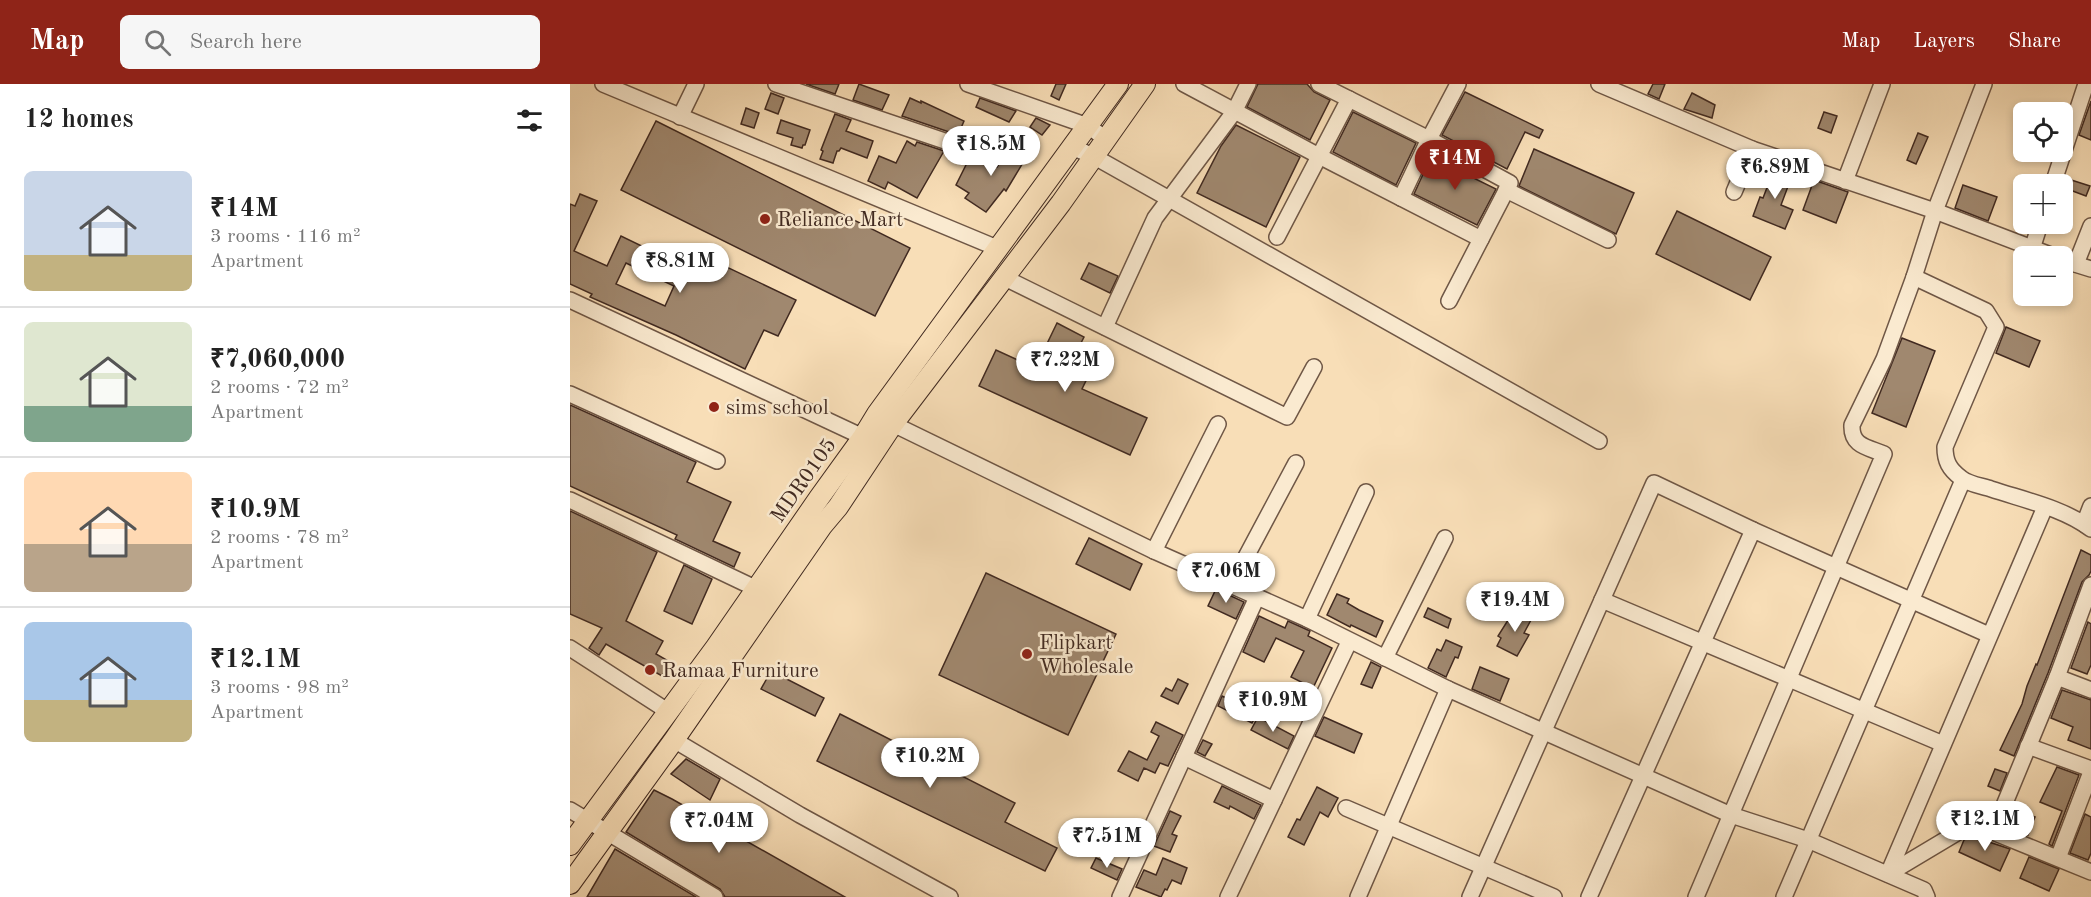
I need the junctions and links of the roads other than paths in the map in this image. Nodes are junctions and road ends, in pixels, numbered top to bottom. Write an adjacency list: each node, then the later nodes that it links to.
1 (603, 84): 15 (street)
2 (696, 84): 18 (street)
3 (776, 84): 26 (street)
4 (968, 84): 19 (street)
5 (1118, 84): 19 (main road, MDR0105)
6 (1145, 84): 20 (main road, MDR0105)
7 (1184, 84): 17 (street)
8 (1248, 84): 17 (street)
9 (1319, 84): 16 (street)
10 (1458, 84): 21 (street)
11 (1599, 84): 23 (street)
12 (1882, 84): 28 (street)
13 (1984, 84): 33 (street)
14 (2086, 84): 27 (street)
15 (624, 88): 18 (street)
16 (1348, 99): 21 (street); 25 (street)
17 (1234, 112): 25 (street); 32 (street)
18 (680, 117): 39 (street)
19 (1088, 126): 20 (street); 22 (main road, MDR0105)
20 (1106, 139): 24 (main road, MDR0105)
21 (1429, 140): 29 (street); 31 (street)
22 (1072, 147): 24 (street); 39 (main road, MDR0105)
23 (1752, 149): 28 (street); 30 (street)
24 (1093, 156): 32 (street); 44 (main road, MDR0105)
25 (1318, 156): 31 (street); 35 (street)
26 (992, 157)
27 (2056, 174)
28 (1845, 181): 33 (street)
29 (1506, 190): 36 (street); 37 (street)
30 (1734, 192)
31 (1401, 198): 36 (street)
32 (1169, 200): 47 (street); 53 (street)
33 (1935, 211): 38 (street); 43 (street)
34 (2091, 226): 40 (street)
35 (1276, 237)
36 (1481, 239): 46 (street)
37 (1608, 240)
38 (2024, 246)
39 (997, 248): 52 (main road, MDR0105)
40 (2073, 255)
41 (2073, 263): 42 (street)
42 (2091, 269)
43 (1914, 277): 56 (street); 65 (street)
44 (1005, 278): 47 (street); 50 (main road, MDR0105)
45 (570, 300): 52 (street)
46 (1449, 301)
47 (1105, 327): 48 (street)
48 (1314, 367)
49 (570, 394): 54 (street)
50 (893, 424): 64 (street); 86 (main road, MDR0105)
51 (1218, 424): 64 (street)
52 (863, 437): 68 (main road, MDR0105)
53 (1599, 441)
54 (717, 461)
55 (1296, 463): 66 (street)
56 (1962, 480): 60 (street); 71 (street)
57 (1366, 492): 73 (street)
58 (570, 500): 68 (street)
59 (2091, 506): 61 (street)
60 (2045, 507): 61 (street); 74 (street)
61 (2088, 526)
62 (1753, 530): 65 (street); 70 (street); 76 (street)
63 (1445, 538): 78 (street)
64 (1154, 551): 66 (street)
65 (1836, 567): 71 (street); 80 (street)
66 (1231, 585): 69 (street)
67 (2091, 585): 72 (street)
68 (757, 589): 84 (main road, MDR0105)
69 (1257, 597): 73 (street); 89 (street)
70 (1602, 600): 76 (street); 85 (street)
71 (1911, 600): 74 (street); 83 (street)
72 (2086, 615): 79 (street)
73 (1307, 619): 75 (street)
74 (1989, 635): 87 (street)
75 (1349, 642): 78 (street); 92 (street)
76 (1703, 642): 80 (street); 91 (street)
77 (570, 648): 84 (street)
78 (1385, 658): 81 (street)
79 (2057, 677): 82 (street); 88 (street)
80 (1789, 679): 83 (street); 95 (street)
81 (1448, 689): 85 (street); 97 (street)
82 (2091, 690)
83 (1864, 710): 87 (street); 100 (street)
84 (669, 712): 96 (main road, MDR0105)
85 (1544, 732): 91 (street); 103 (street)
86 (674, 740): 98 (main road, MDR0105); 108 (street)
87 (1943, 744): 105 (street)
88 (2028, 746): 90 (street); 99 (street)
89 (1184, 757): 92 (street); 109 (street)
90 (2091, 771): 102 (street)
91 (1644, 776): 95 (street); 114 (street)
92 (1274, 800): 110 (street)
93 (1346, 808): 97 (street)
94 (570, 810): 96 (street)
95 (1731, 815): 100 (street); 115 (street)
96 (587, 820): 98 (street); 101 (main road, MDR0105)
97 (1388, 826): 103 (street); 111 (street)
98 (607, 832): 106 (main road, MDR0105); 107 (street)
99 (1993, 832): 102 (street); 105 (street)
100 (1808, 840): 105 (street); 116 (street)
101 (570, 845)
102 (2058, 858): 104 (street)
103 (1484, 867): 112 (street); 113 (street)
104 (2091, 872)
105 (1887, 874): 117 (street)
106 (570, 884)
107 (715, 897)
108 (950, 897)
109 (1120, 897)
110 (1228, 897)
111 (1358, 897)
112 (1470, 897)
113 (1554, 897)
114 (1589, 897)
115 (1696, 897)
116 (1784, 897)
117 (1927, 897)

